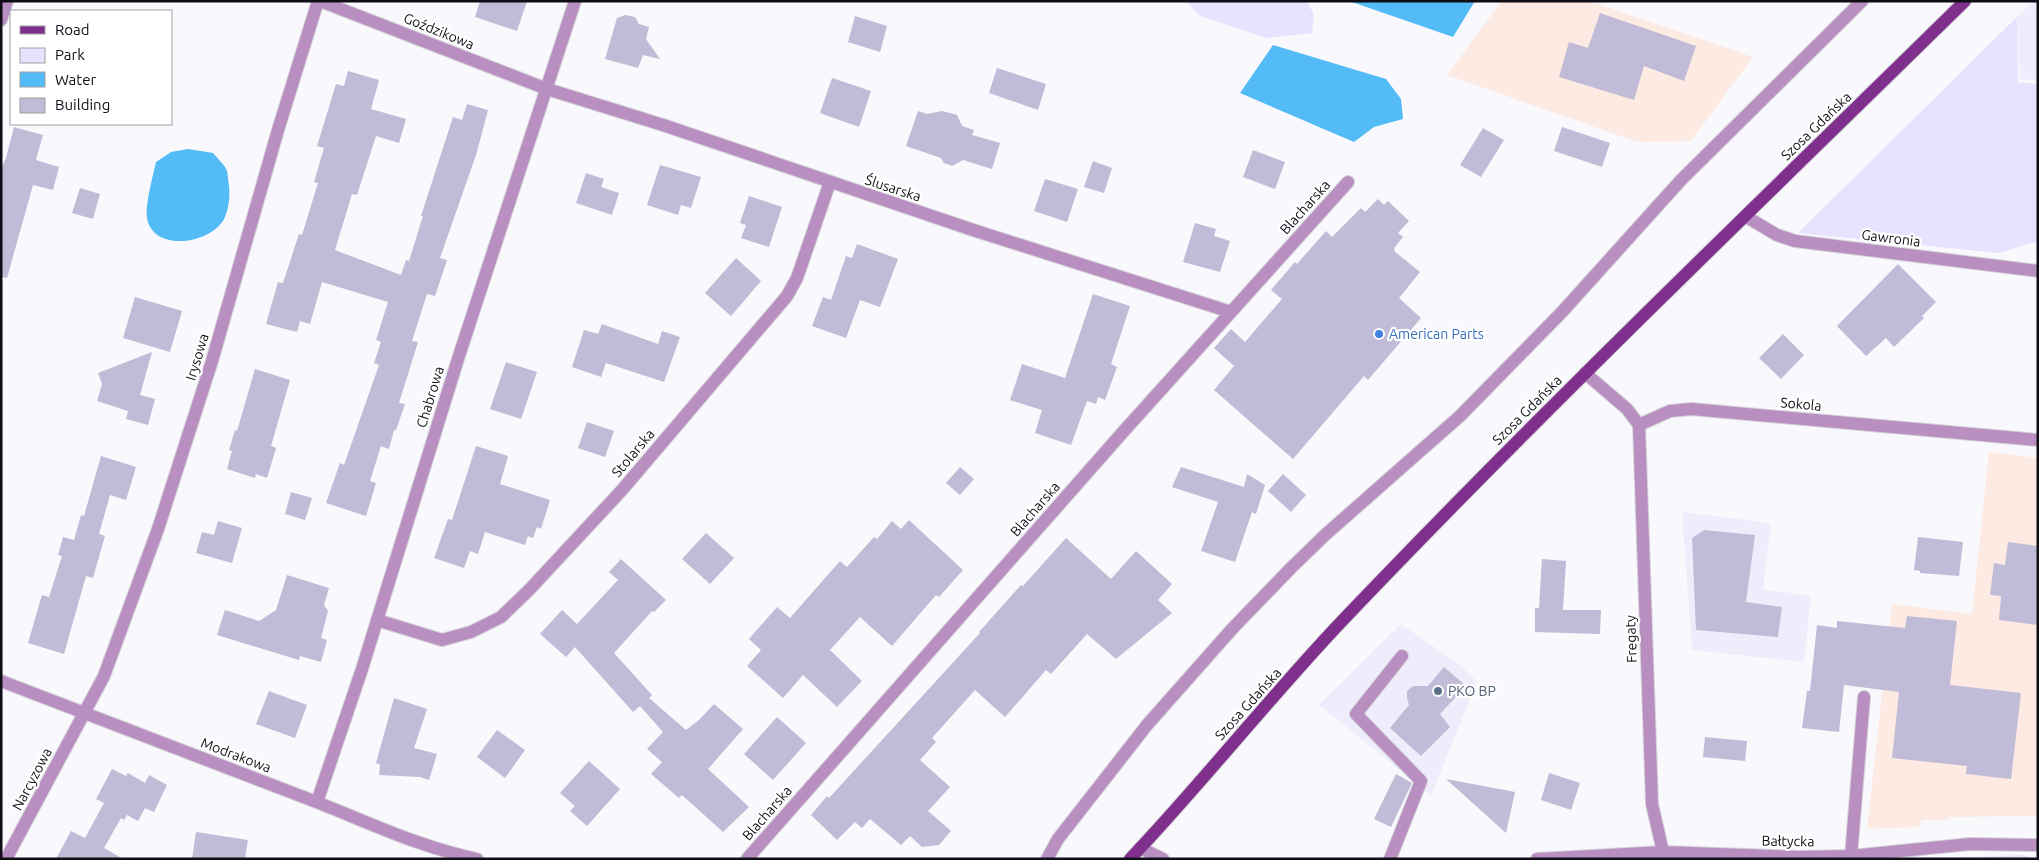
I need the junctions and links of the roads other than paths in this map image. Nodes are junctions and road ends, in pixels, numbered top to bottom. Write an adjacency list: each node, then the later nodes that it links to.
1 (7, 1): 6 (street)
2 (319, 1): 7 (street, Goździkowa); 20 (street, Irysowa)
3 (575, 1): 7 (street, Chabrowa)
4 (1862, 1): 30 (street)
5 (1965, 1): 10 (main road, Szosa Gdańska)
6 (1, 20)
7 (547, 89): 8 (street, Ślusarska); 16 (street, Chabrowa)
8 (830, 182): 12 (street, Ślusarska); 16 (street, Stolarska)
9 (1348, 182): 12 (street, Blacharska)
10 (1745, 216): 11 (street, Gawronia); 13 (main road, Szosa Gdańska)
11 (2038, 271)
12 (1231, 312): 29 (street, Blacharska)
13 (1585, 373): 14 (street); 23 (main road, Szosa Gdańska)
14 (1639, 425): 15 (street, Sokola); 24 (street, Fregaty)
15 (2038, 440)
16 (377, 620): 21 (street, Chabrowa)
17 (1402, 656): 33 (street)
18 (1, 681): 20 (street, Modrakowa)
19 (1864, 697): 25 (street)
20 (84, 713): 21 (street, Modrakowa); 27 (street, Narcyzowa)
21 (317, 802): 26 (street, Modrakowa)
22 (2038, 845): 25 (street, Bałtycka)
23 (1140, 848): 31 (main road, Szosa Gdańska); 32 (street)
24 (1663, 852): 25 (street, Bałtycka); 34 (street, Bałtycka)
25 (1851, 856)
26 (459, 857): 28 (street, Modrakowa)
27 (6, 859)
28 (477, 859)
29 (747, 859)
30 (1047, 859)
31 (1130, 859)
32 (1163, 859)
33 (1390, 859)
34 (1537, 859)

